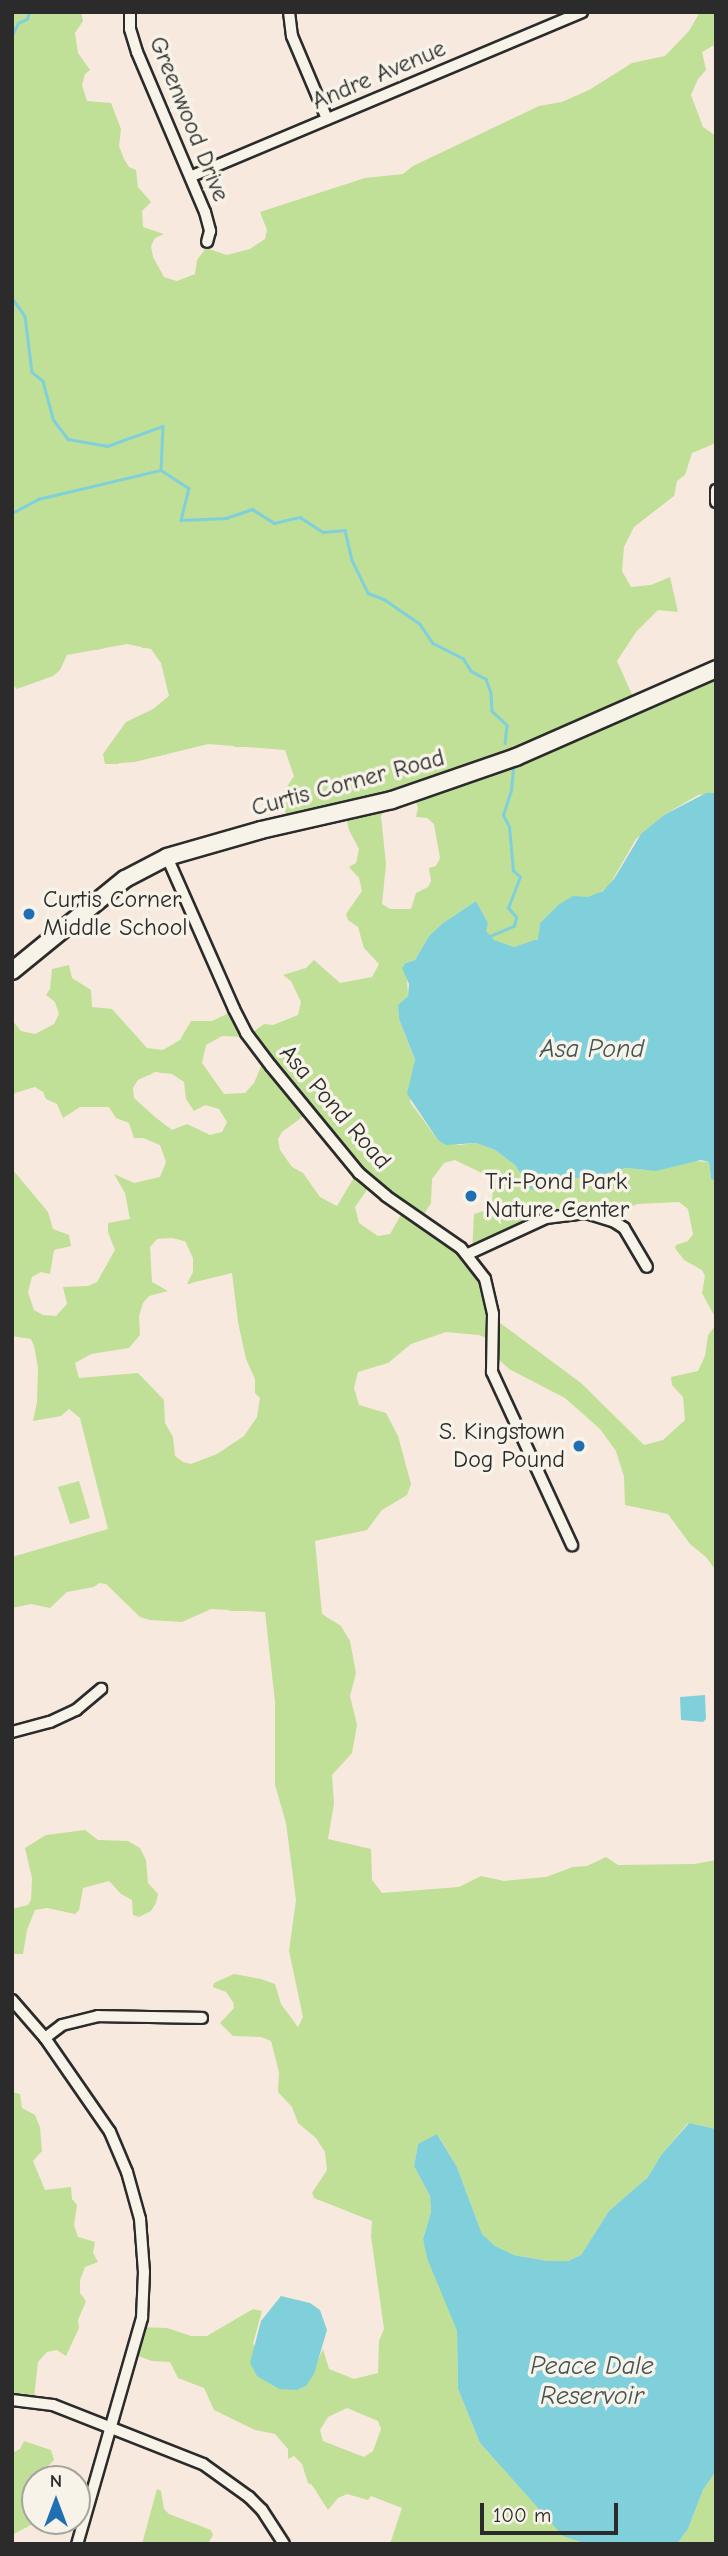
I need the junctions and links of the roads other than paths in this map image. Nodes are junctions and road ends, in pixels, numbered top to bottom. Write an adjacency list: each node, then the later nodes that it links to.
1 (130, 12): 5 (street, Greenwood Drive)
2 (289, 12): 4 (street)
3 (582, 12): 4 (street, Andre Avenue)
4 (327, 119): 5 (street, Andre Avenue)
5 (192, 176): 6 (street, Greenwood Drive)
6 (207, 242)
7 (716, 490): 8 (street)
8 (716, 502)
9 (716, 669): 10 (street, Curtis Corner Road)
10 (167, 857): 11 (street, Curtis Corner Road); 12 (street, Asa Pond Road)
11 (12, 971)
12 (468, 1254): 13 (street); 14 (street, Asa Pond Road)
13 (646, 1267)
14 (572, 1545)
15 (101, 1689): 16 (street)
16 (12, 1731)
17 (12, 2000): 19 (street)
18 (202, 2018): 19 (street)
19 (45, 2038): 21 (street)
20 (12, 2400): 21 (street)
21 (110, 2428): 22 (street); 23 (street)
22 (77, 2544)
23 (284, 2544)

